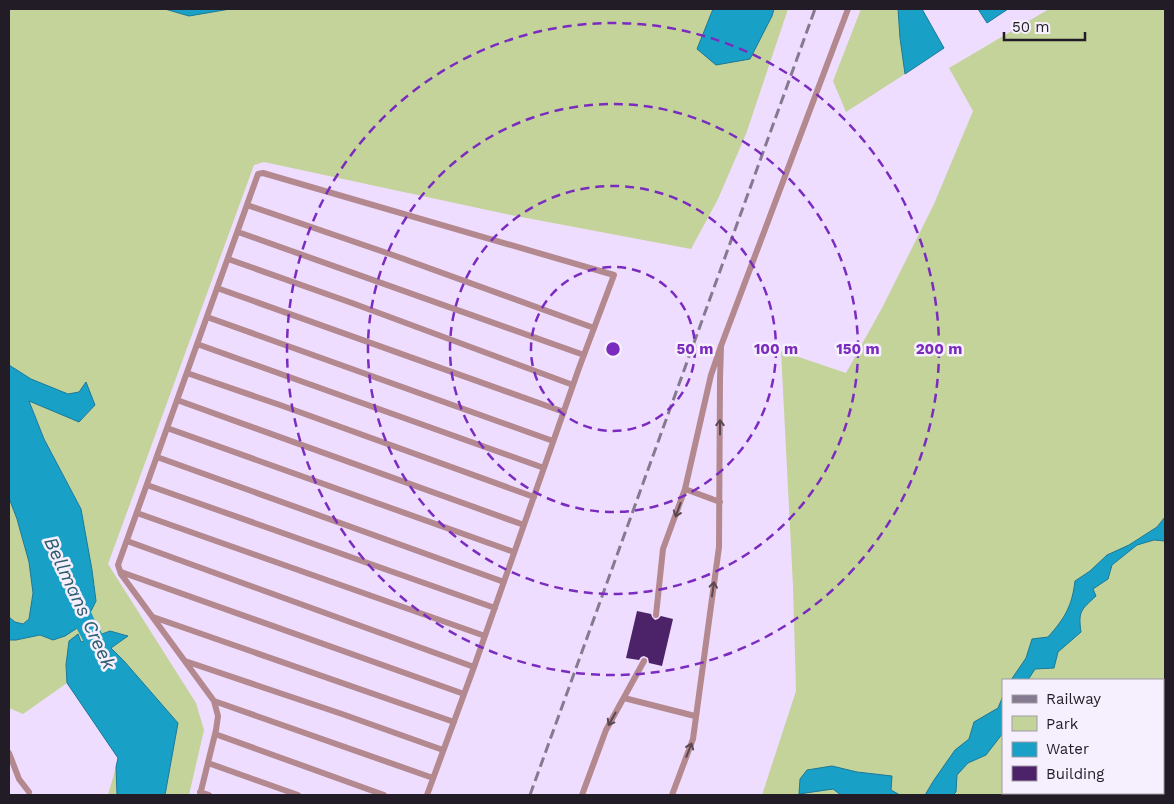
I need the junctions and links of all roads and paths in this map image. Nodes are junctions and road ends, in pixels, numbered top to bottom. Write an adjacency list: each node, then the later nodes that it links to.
1 (848, 9): 9 (lane)
2 (247, 205): 3 (lane); 7 (lane); 7 (lane)
3 (238, 232): 4 (lane); 10 (lane)
4 (228, 259): 5 (lane); 12 (lane)
5 (217, 288): 6 (lane); 14 (lane)
6 (207, 317): 8 (lane); 16 (lane)
7 (594, 328): 10 (lane)
8 (197, 344): 11 (lane); 18 (lane)
9 (722, 346): 20 (lane); 22 (lane, one-way to 9)
10 (584, 355): 12 (lane)
11 (187, 373): 13 (lane); 21 (lane)
12 (573, 384): 14 (lane)
13 (177, 400): 15 (lane); 24 (lane)
14 (564, 412): 16 (lane)
15 (167, 428): 17 (lane); 26 (lane)
16 (553, 441): 18 (lane)
17 (157, 457): 19 (lane); 28 (lane)
18 (544, 468): 21 (lane)
19 (147, 485): 23 (lane); 29 (lane)
20 (686, 489): 22 (lane); 30 (lane, one-way to 30)
21 (534, 497): 24 (lane)
22 (720, 502): 39 (lane, one-way to 22)
23 (137, 513): 25 (lane); 32 (lane)
24 (524, 525): 26 (lane)
25 (127, 541): 27 (lane); 35 (lane)
26 (514, 552): 28 (lane)
27 (120, 572): 31 (lane); 36 (lane)
28 (504, 582): 29 (lane)
29 (495, 608): 32 (lane)
30 (656, 615)
31 (152, 617): 33 (lane); 40 (lane)
32 (485, 636): 35 (lane)
33 (184, 660): 38 (lane); 42 (lane)
34 (644, 661): 37 (lane)
35 (474, 667): 36 (lane)
36 (464, 694): 40 (lane)
37 (624, 698): 39 (lane); 52 (lane, one-way to 52)
38 (214, 701): 41 (lane); 45 (lane)
39 (695, 716): 53 (lane, one-way to 39)
40 (454, 722): 42 (lane)
41 (215, 734): 44 (lane); 50 (lane)
42 (443, 750): 45 (lane)
43 (9, 753): 46 (lane)
44 (208, 763): 47 (lane); 49 (lane)
45 (433, 778): 51 (lane)
46 (29, 792)
47 (200, 794): 48 (lane)
48 (210, 795)
49 (298, 795)
50 (384, 795)
51 (427, 795)
52 (582, 795)
53 (672, 795)

